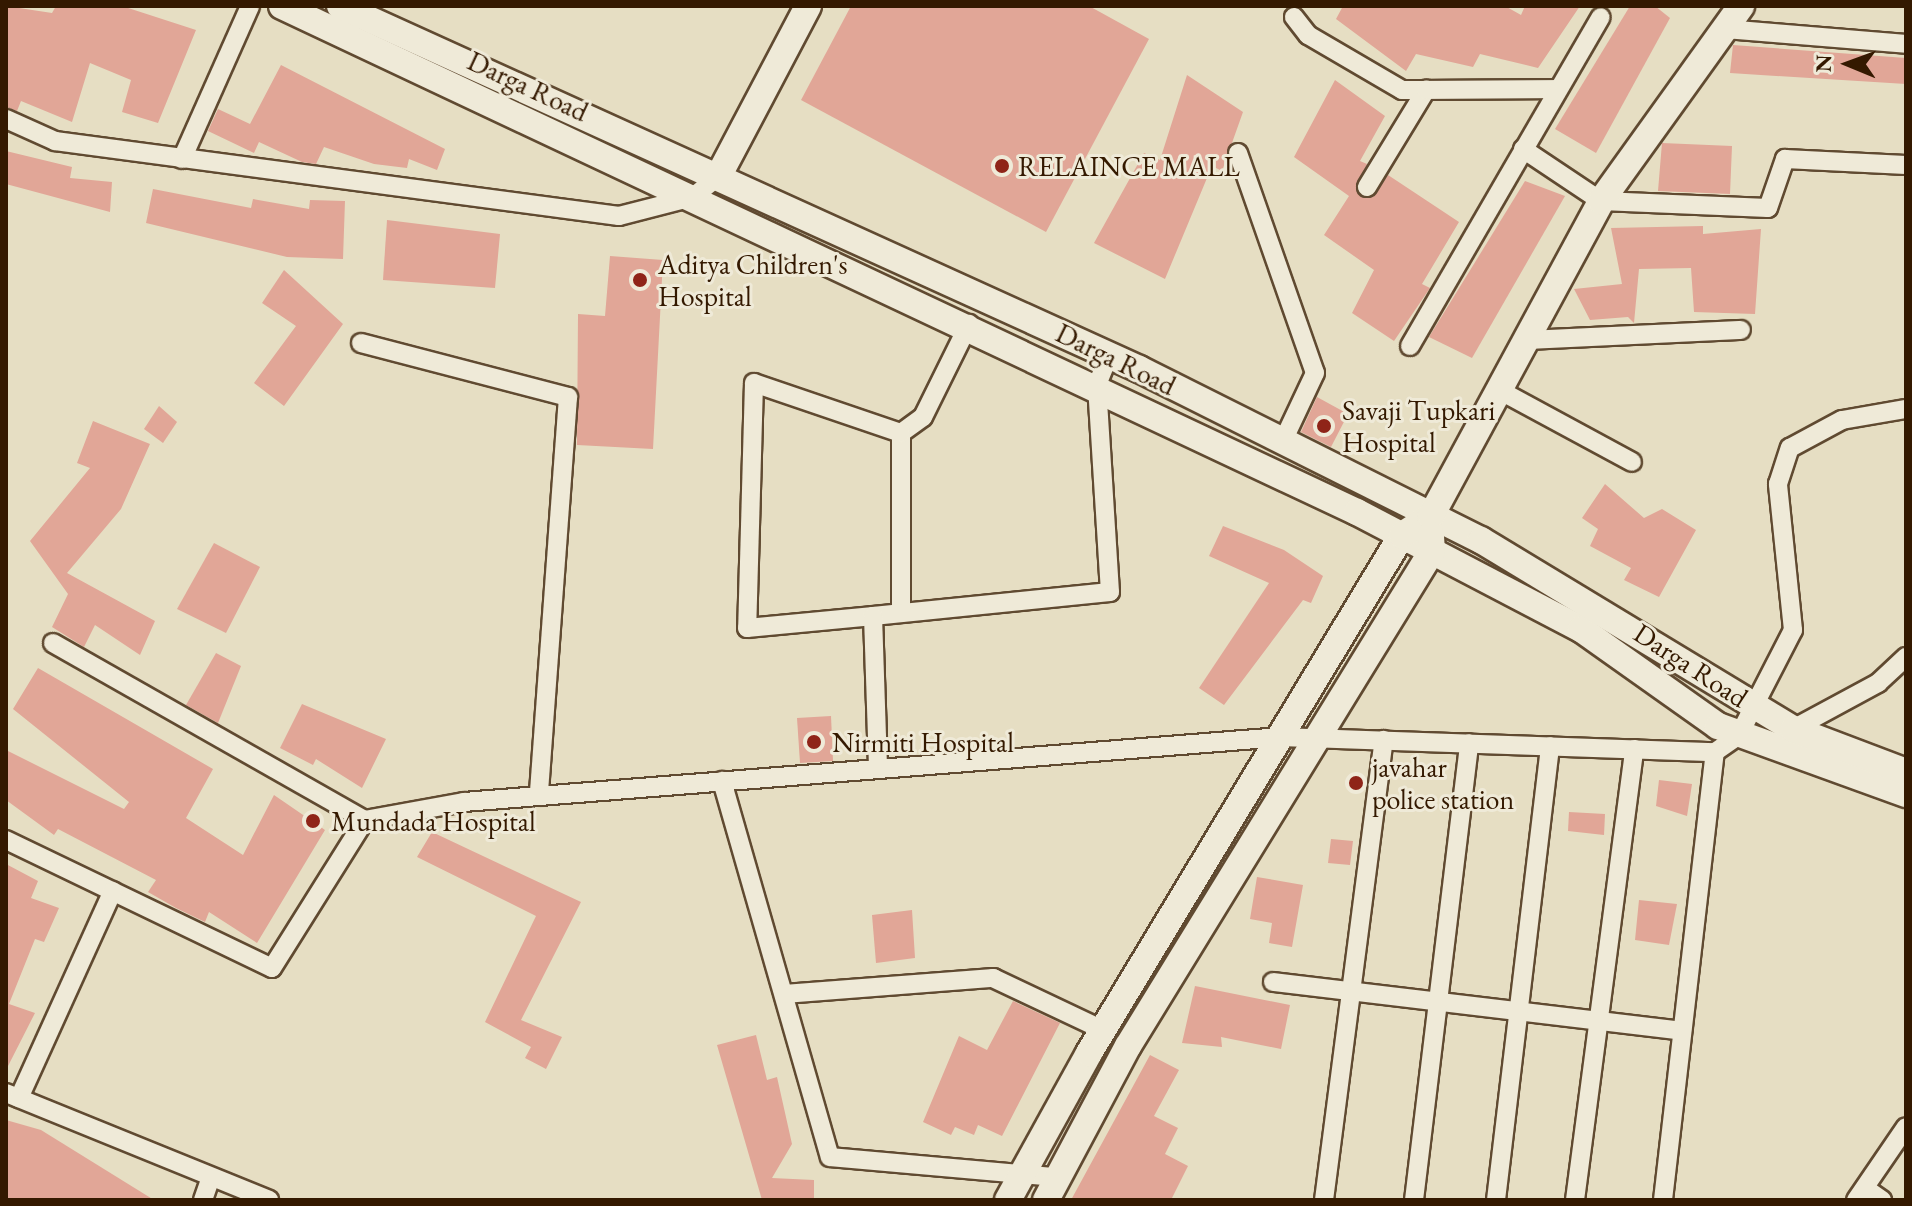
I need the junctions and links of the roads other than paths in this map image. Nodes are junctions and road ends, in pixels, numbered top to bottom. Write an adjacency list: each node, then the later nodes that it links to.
1 (250, 6): 15 (street)
2 (282, 6): 19 (main road, Darga Road)
3 (340, 6): 17 (main road, Darga Road)
4 (808, 6): 17 (main road)
5 (1741, 6): 8 (main road)
6 (1294, 17): 11 (street)
7 (1601, 17): 10 (street)
8 (1725, 29): 9 (street); 20 (main road)
9 (1906, 44)
10 (1557, 89): 11 (street); 13 (street)
11 (1426, 90): 18 (street)
12 (6, 119): 15 (street)
13 (1523, 149): 20 (street); 25 (street)
14 (1238, 153): 31 (street)
15 (182, 159): 19 (street)
16 (1906, 165): 20 (street)
17 (718, 177): 19 (street); 26 (main road, Darga Road)
18 (1367, 187)
19 (693, 197): 21 (main road, Darga Road)
20 (1601, 201): 23 (main road)
21 (969, 324): 27 (main road, Darga Road); 30 (street)
22 (1741, 330): 23 (street)
23 (1526, 340): 28 (main road)
24 (361, 343): 54 (street)
25 (1410, 346)
26 (1109, 356): 27 (street); 31 (main road, Darga Road)
27 (1097, 385): 34 (main road, Darga Road); 36 (street)
28 (1499, 390): 32 (street); 33 (main road)
29 (1906, 409): 40 (street)
30 (901, 433): 36 (street); 37 (street)
31 (1283, 441): 33 (main road, Darga Road)
32 (1632, 462)
33 (1431, 516): 34 (main road); 35 (main road); 40 (main road, Darga Road)
34 (1402, 535): 35 (main road, Darga Road); 43 (main road)
35 (1432, 551): 42 (main road, Darga Road); 44 (main road)
36 (901, 613): 37 (street)
37 (873, 616): 50 (street)
38 (53, 643): 55 (street)
39 (1906, 657): 41 (street)
40 (1756, 707): 41 (main road, Darga Road); 42 (street)
41 (1793, 729): 51 (main road, Darga Road)
42 (1739, 735): 49 (street); 53 (main road, Darga Road)
43 (1280, 737): 44 (street); 50 (street); 64 (main road)
44 (1318, 738): 45 (street); 70 (main road)
45 (1384, 740): 46 (street); 59 (street)
46 (1469, 743): 47 (street); 61 (street)
47 (1550, 746): 48 (street); 62 (street)
48 (1634, 749): 49 (street); 63 (street)
49 (1715, 752): 65 (street)
50 (878, 769): 52 (street)
51 (1906, 772)
52 (722, 781): 54 (street); 60 (street)
53 (1906, 794)
54 (539, 796): 55 (street)
55 (365, 820): 57 (street)
56 (6, 840): 57 (street)
57 (113, 891): 66 (street)
58 (1273, 982): 59 (street)
59 (1352, 990): 61 (street); 75 (street)
60 (784, 994): 64 (street); 68 (street)
61 (1436, 1000): 62 (street); 76 (street)
62 (1519, 1011): 63 (street); 77 (street)
63 (1600, 1021): 65 (street); 78 (street)
64 (1103, 1030): 68 (main road)
65 (1682, 1031): 79 (street)
66 (12, 1096): 69 (street)
67 (1906, 1127): 71 (street)
68 (1019, 1174): 70 (street); 74 (main road)
69 (211, 1177): 72 (street); 73 (street)
70 (1051, 1189)
71 (1860, 1194): 80 (street)
72 (203, 1200)
73 (269, 1200)
74 (1008, 1200)
75 (1324, 1200)
76 (1414, 1200)
77 (1496, 1200)
78 (1575, 1200)
79 (1663, 1200)
80 (1882, 1200)

